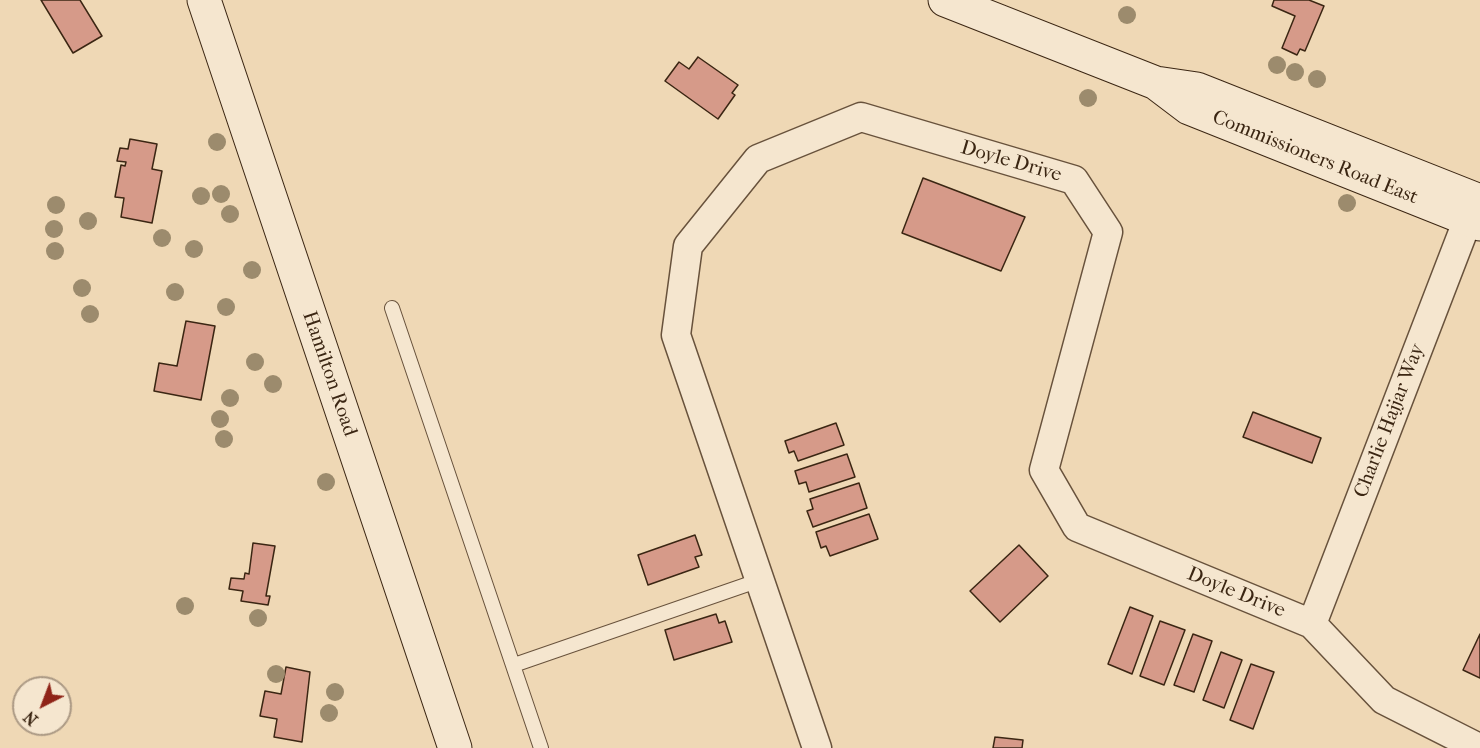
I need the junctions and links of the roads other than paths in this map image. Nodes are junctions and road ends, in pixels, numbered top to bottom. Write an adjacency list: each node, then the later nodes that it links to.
1 (204, 0): 8 (main road, Hamilton Road)
2 (945, 0): 3 (main road, Commissioners Road East)
3 (1476, 214): 6 (street, Charlie Hajjar Way)
4 (393, 308): 7 (lane)
5 (760, 580): 6 (street, Doyle Drive); 7 (lane); 10 (street, Doyle Drive)
6 (1312, 624): 11 (street, Doyle Drive)
7 (514, 664): 9 (lane)
8 (455, 748)
9 (541, 748)
10 (817, 748)
11 (1479, 748)

